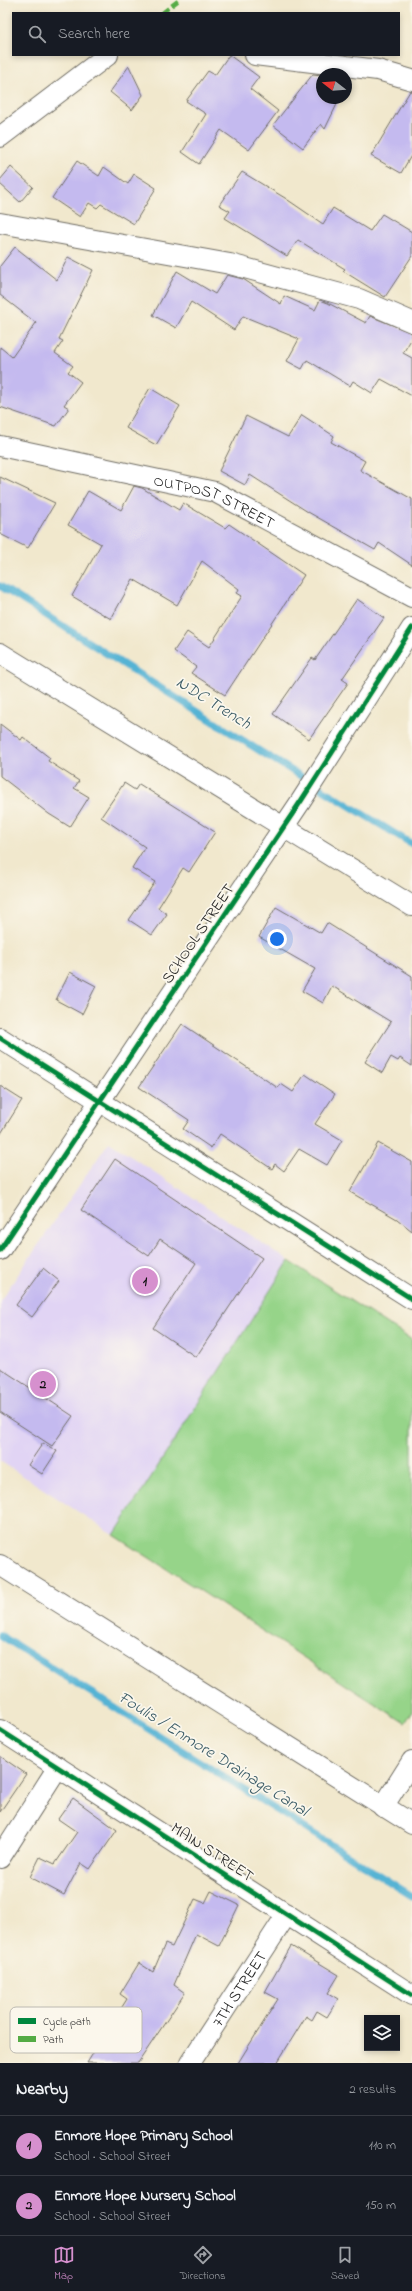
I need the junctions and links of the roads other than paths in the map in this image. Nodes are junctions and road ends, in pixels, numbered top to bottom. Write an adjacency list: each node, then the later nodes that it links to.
1 (107, 56): 4 (street)
2 (263, 56): 3 (street)
3 (412, 80)
4 (0, 137)
5 (0, 223): 6 (street)
6 (412, 322)
7 (0, 446): 8 (street, OUTPOST STREET)
8 (412, 597)
9 (412, 628): 11 (street, SCHOOL STREET)
10 (0, 652): 11 (street)
11 (283, 827): 12 (street); 14 (street, SCHOOL STREET)
12 (412, 906)
13 (0, 1038): 14 (street)
14 (100, 1101): 15 (street, SCHOOL STREET); 16 (street)
15 (0, 1250)
16 (412, 1300)
17 (0, 1565): 21 (street)
18 (0, 1730): 20 (street, MAIN STREET)
19 (412, 1761): 21 (street)
20 (58, 1767): 23 (street); 24 (street, MAIN STREET)
21 (383, 1806): 22 (street)
22 (412, 1824)
23 (0, 1858)
24 (287, 1914): 25 (street, MAIN STREET); 26 (street, 7TH STREET)
25 (412, 1995)
26 (190, 2063)

